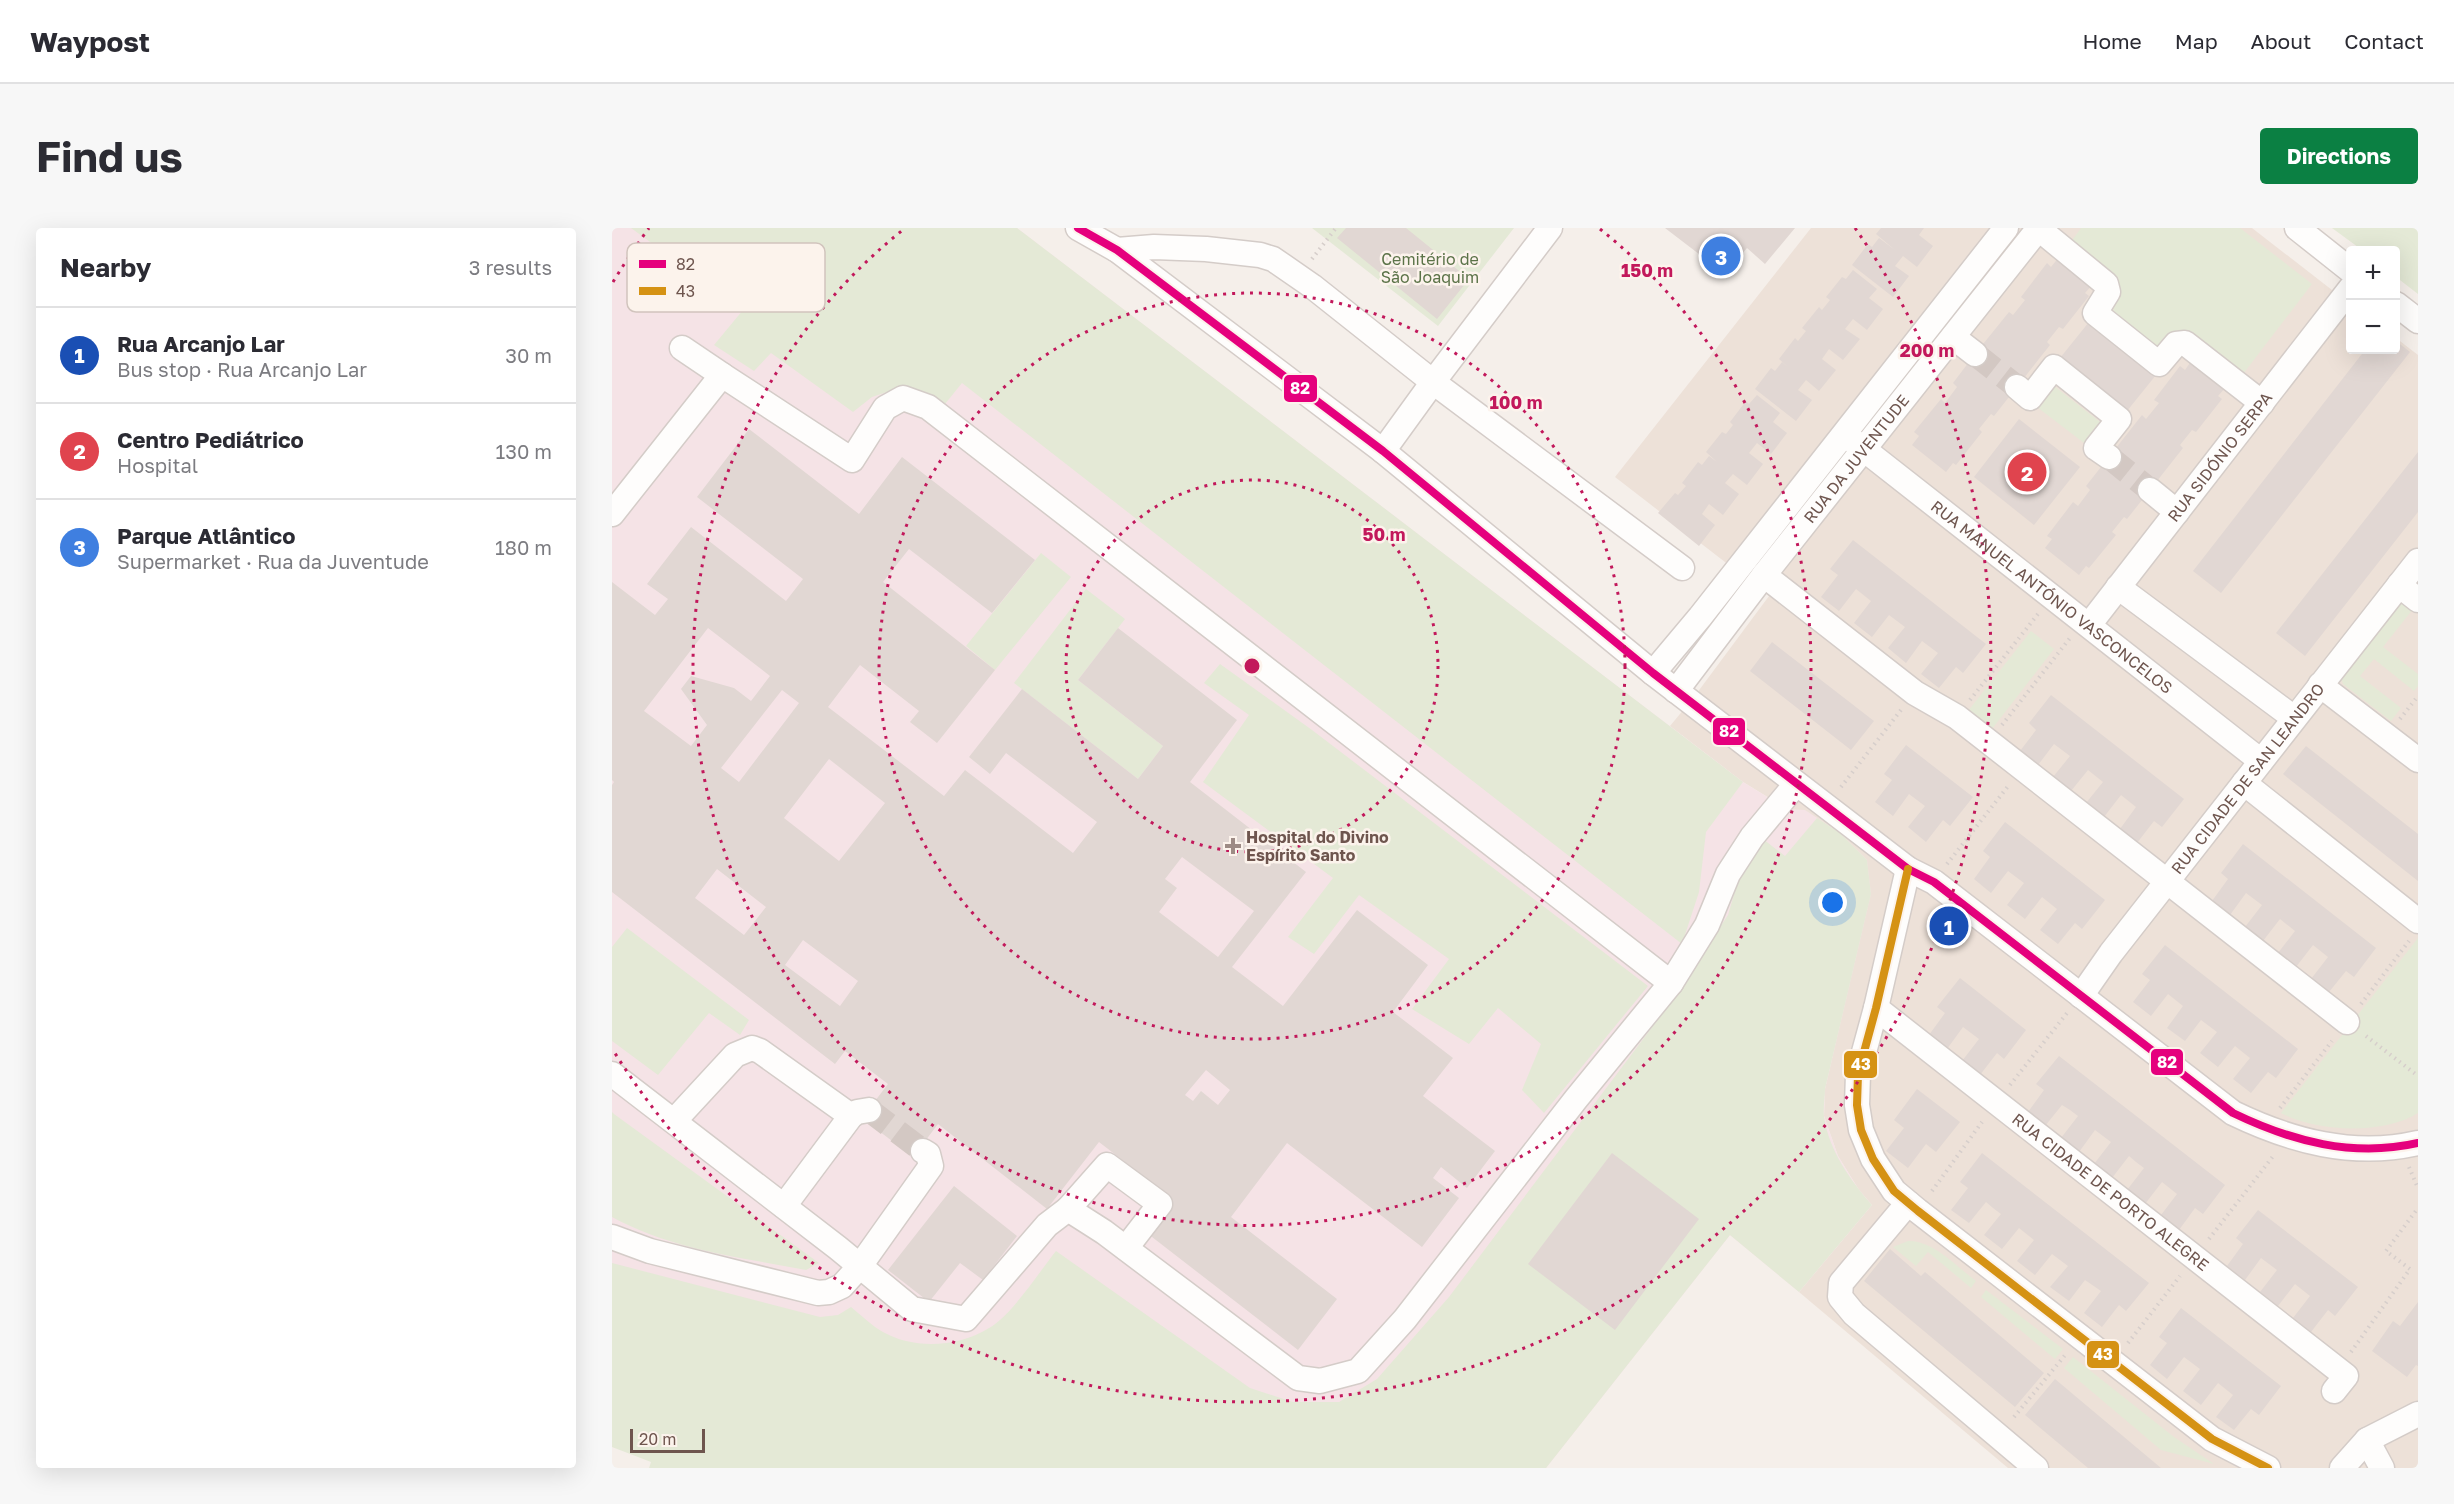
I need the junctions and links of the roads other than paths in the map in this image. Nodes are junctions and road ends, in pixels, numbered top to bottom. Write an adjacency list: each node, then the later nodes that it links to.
1 (1078, 228): 6 (street)
2 (1550, 228): 15 (street)
3 (2006, 228): 18 (street, RUA DA JUVENTUDE)
4 (2039, 228): 11 (street, RUA DA JUVENTUDE); 17 (street)
5 (2297, 228): 7 (street)
6 (1117, 250): 15 (street); 20 (street)
7 (2346, 267)
8 (2346, 294): 17 (street, RUA SIDÓNIO SERPA)
9 (2400, 307): 10 (street)
10 (2418, 321)
11 (1953, 337): 13 (street); 19 (street, RUA DA JUVENTUDE)
12 (682, 348): 14 (street)
13 (1975, 354)
14 (722, 375): 24 (street); 42 (street)
15 (1433, 382): 20 (street); 26 (street)
16 (2017, 387): 21 (street)
17 (2262, 403): 23 (street, RUA SIDÓNIO SERPA)
18 (1843, 433): 19 (street, RUA MANUEL ANTÓNIO VASCONCELOS); 31 (street, RUA DA JUVENTUDE)
19 (1864, 450): 27 (street, RUA DA JUVENTUDE); 30 (street, RUA MANUEL ANTÓNIO VASCONCELOS)
20 (1383, 451): 31 (street)
21 (2109, 457)
22 (2150, 490): 23 (street)
23 (2177, 512): 28 (street, RUA SIDÓNIO SERPA)
24 (612, 514)
25 (2418, 561): 29 (street, RUA CIDADE DE SAN LEANDRO)
26 (1682, 568)
27 (1764, 575): 33 (street, RUA DA JUVENTUDE); 40 (street)
28 (2118, 587): 30 (street, RUA SIDÓNIO SERPA); 34 (street)
29 (2409, 593): 32 (street, RUA CIDADE DE SAN LEANDRO)
30 (2086, 622): 36 (street, RUA MANUEL ANTÓNIO VASCONCELOS)
31 (1653, 673): 33 (street)
32 (2320, 685): 34 (street, RUA CIDADE DE SAN LEANDRO); 35 (street)
33 (1676, 691): 38 (street)
34 (2294, 718): 36 (street, RUA CIDADE DE SAN LEANDRO)
35 (2418, 760)
36 (2261, 761): 37 (street, RUA CIDADE DE SAN LEANDRO)
37 (2244, 783): 40 (street, RUA CIDADE DE SAN LEANDRO); 41 (street)
38 (1796, 784): 39 (street); 42 (street)
39 (1908, 869): 43 (street); 44 (street)
40 (2166, 882): 43 (street, RUA CIDADE DE SAN LEANDRO); 45 (street)
41 (2418, 921)
42 (1671, 983): 54 (street)
43 (2081, 996): 48 (street)
44 (1876, 1008): 51 (street); 56 (street, RUA CIDADE DE PORTO ALEGRE)
45 (2347, 1022)
46 (612, 1074): 47 (street)
47 (674, 1121): 50 (street); 50 (street)
48 (2418, 1143)
49 (924, 1151): 55 (street)
50 (784, 1206): 55 (street)
51 (1913, 1207): 59 (street); 60 (street)
52 (1068, 1209): 54 (street); 54 (street); 55 (street)
53 (612, 1237): 55 (street)
54 (1126, 1248)
55 (860, 1266)
56 (2340, 1383)
57 (2418, 1414): 58 (street)
58 (2367, 1440): 61 (street); 62 (street)
59 (2036, 1468)
60 (2268, 1468)
61 (2342, 1468)
62 (2382, 1468)

